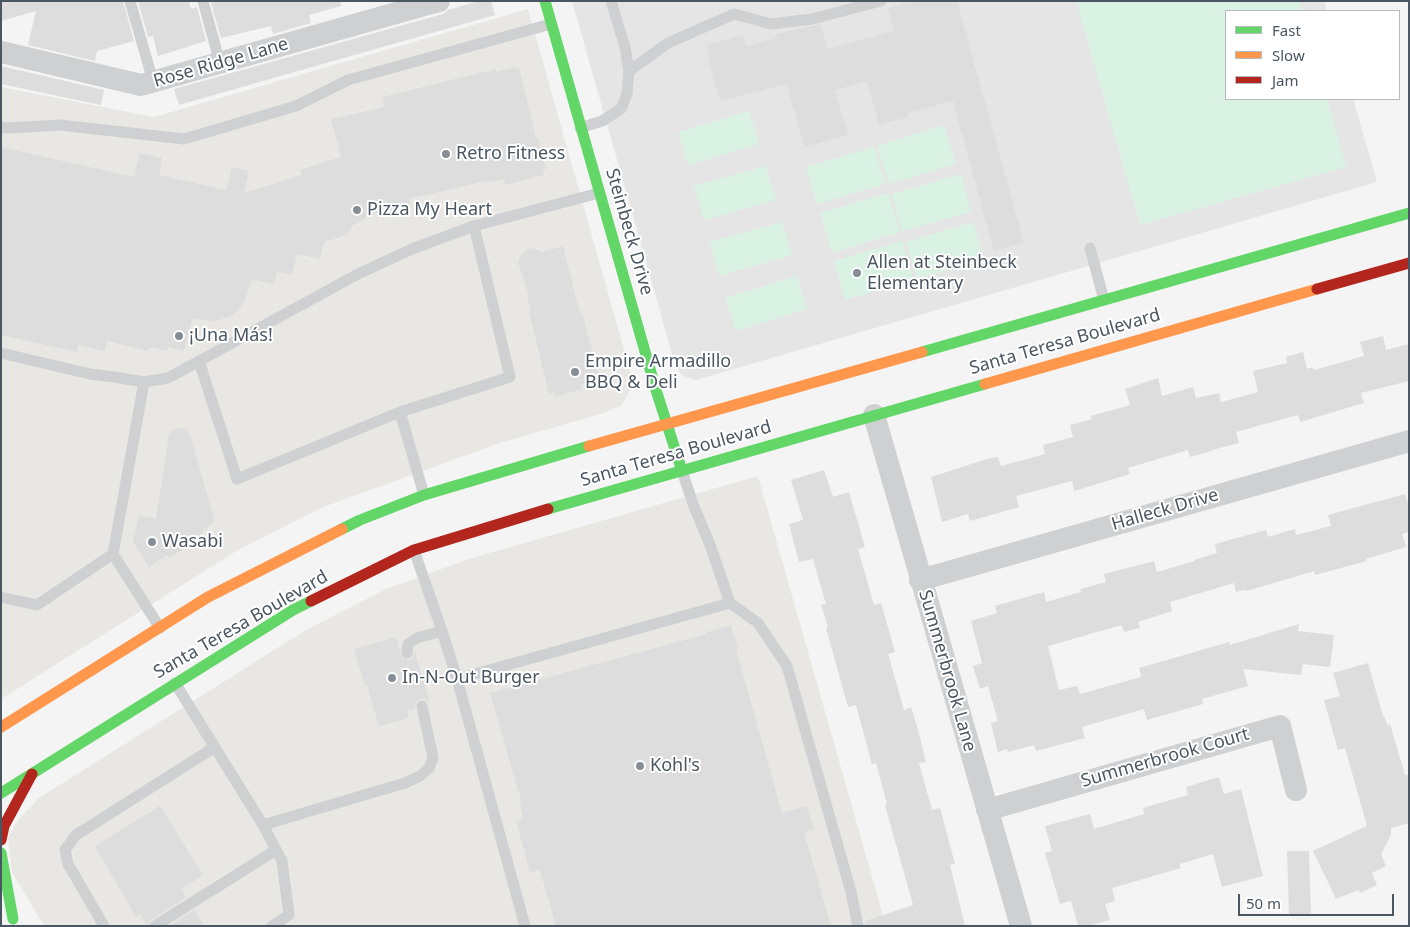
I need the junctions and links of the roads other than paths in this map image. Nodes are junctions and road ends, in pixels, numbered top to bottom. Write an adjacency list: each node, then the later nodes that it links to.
1 (130, 1): 12 (lane)
2 (203, 1): 10 (lane)
3 (439, 1): 7 (street, Rose Ridge Lane)
4 (544, 1): 8 (main road, Steinbeck Drive)
5 (611, 1): 11 (lane)
6 (881, 1): 11 (lane)
7 (371, 10): 10 (street, Rose Ridge Lane)
8 (551, 24): 13 (lane); 14 (main road, Steinbeck Drive)
9 (1, 52): 12 (street, Rose Ridge Lane)
10 (220, 63): 12 (street, Rose Ridge Lane)
11 (629, 71): 14 (lane)
12 (153, 81)
13 (1, 127)
14 (580, 128): 15 (main road, Steinbeck Drive)
15 (599, 193): 17 (lane); 26 (main road, Steinbeck Drive)
16 (1409, 213): 20 (main road, Santa Teresa Boulevard)
17 (474, 226): 22 (lane); 24 (lane)
18 (1090, 248): 20 (lane)
19 (1409, 263): 25 (main road, Santa Teresa Boulevard)
20 (1104, 300): 26 (main road, Santa Teresa Boulevard)
21 (1, 353): 23 (lane)
22 (199, 361): 23 (lane); 24 (lane)
23 (144, 382): 31 (lane)
24 (400, 412): 29 (lane)
25 (874, 415): 28 (main road, Santa Teresa Boulevard); 32 (street, Summerbrook Lane)
26 (666, 424): 28 (main road, Steinbeck Drive); 29 (main road, Santa Teresa Boulevard)
27 (1409, 441): 32 (street, Halleck Drive)
28 (682, 471): 30 (main road, Santa Teresa Boulevard); 34 (lane)
29 (424, 495): 35 (main road, Santa Teresa Boulevard)
30 (414, 550): 36 (lane); 40 (main road, Santa Teresa Boulevard)
31 (113, 554): 33 (lane); 35 (lane)
32 (920, 580): 48 (street, Summerbrook Lane)
33 (1, 597)
34 (730, 603): 38 (lane); 59 (lane)
35 (160, 628): 39 (main road, Santa Teresa Boulevard)
36 (442, 631): 37 (lane); 38 (lane)
37 (407, 653)
38 (457, 679): 58 (lane)
39 (76, 680): 42 (main road); 43 (main road, Santa Teresa Boulevard)
40 (175, 683): 44 (lane); 45 (main road, Santa Teresa Boulevard)
41 (422, 706): 49 (lane)
42 (10, 708)
43 (1, 728)
44 (215, 747): 49 (lane); 55 (lane)
45 (32, 773): 47 (main road, Santa Teresa Boulevard); 50 (main road)
46 (1296, 790): 48 (street, Summerbrook Court)
47 (1, 792)
48 (988, 810): 60 (street, Summerbrook Lane)
49 (264, 825): 51 (lane)
50 (1, 840)
51 (276, 850): 56 (lane); 57 (lane)
52 (1, 853): 54 (main road)
53 (1, 900): 54 (main road)
54 (15, 922)
55 (104, 926)
56 (155, 926)
57 (272, 926)
58 (525, 926)
59 (858, 926)
60 (1020, 926)

